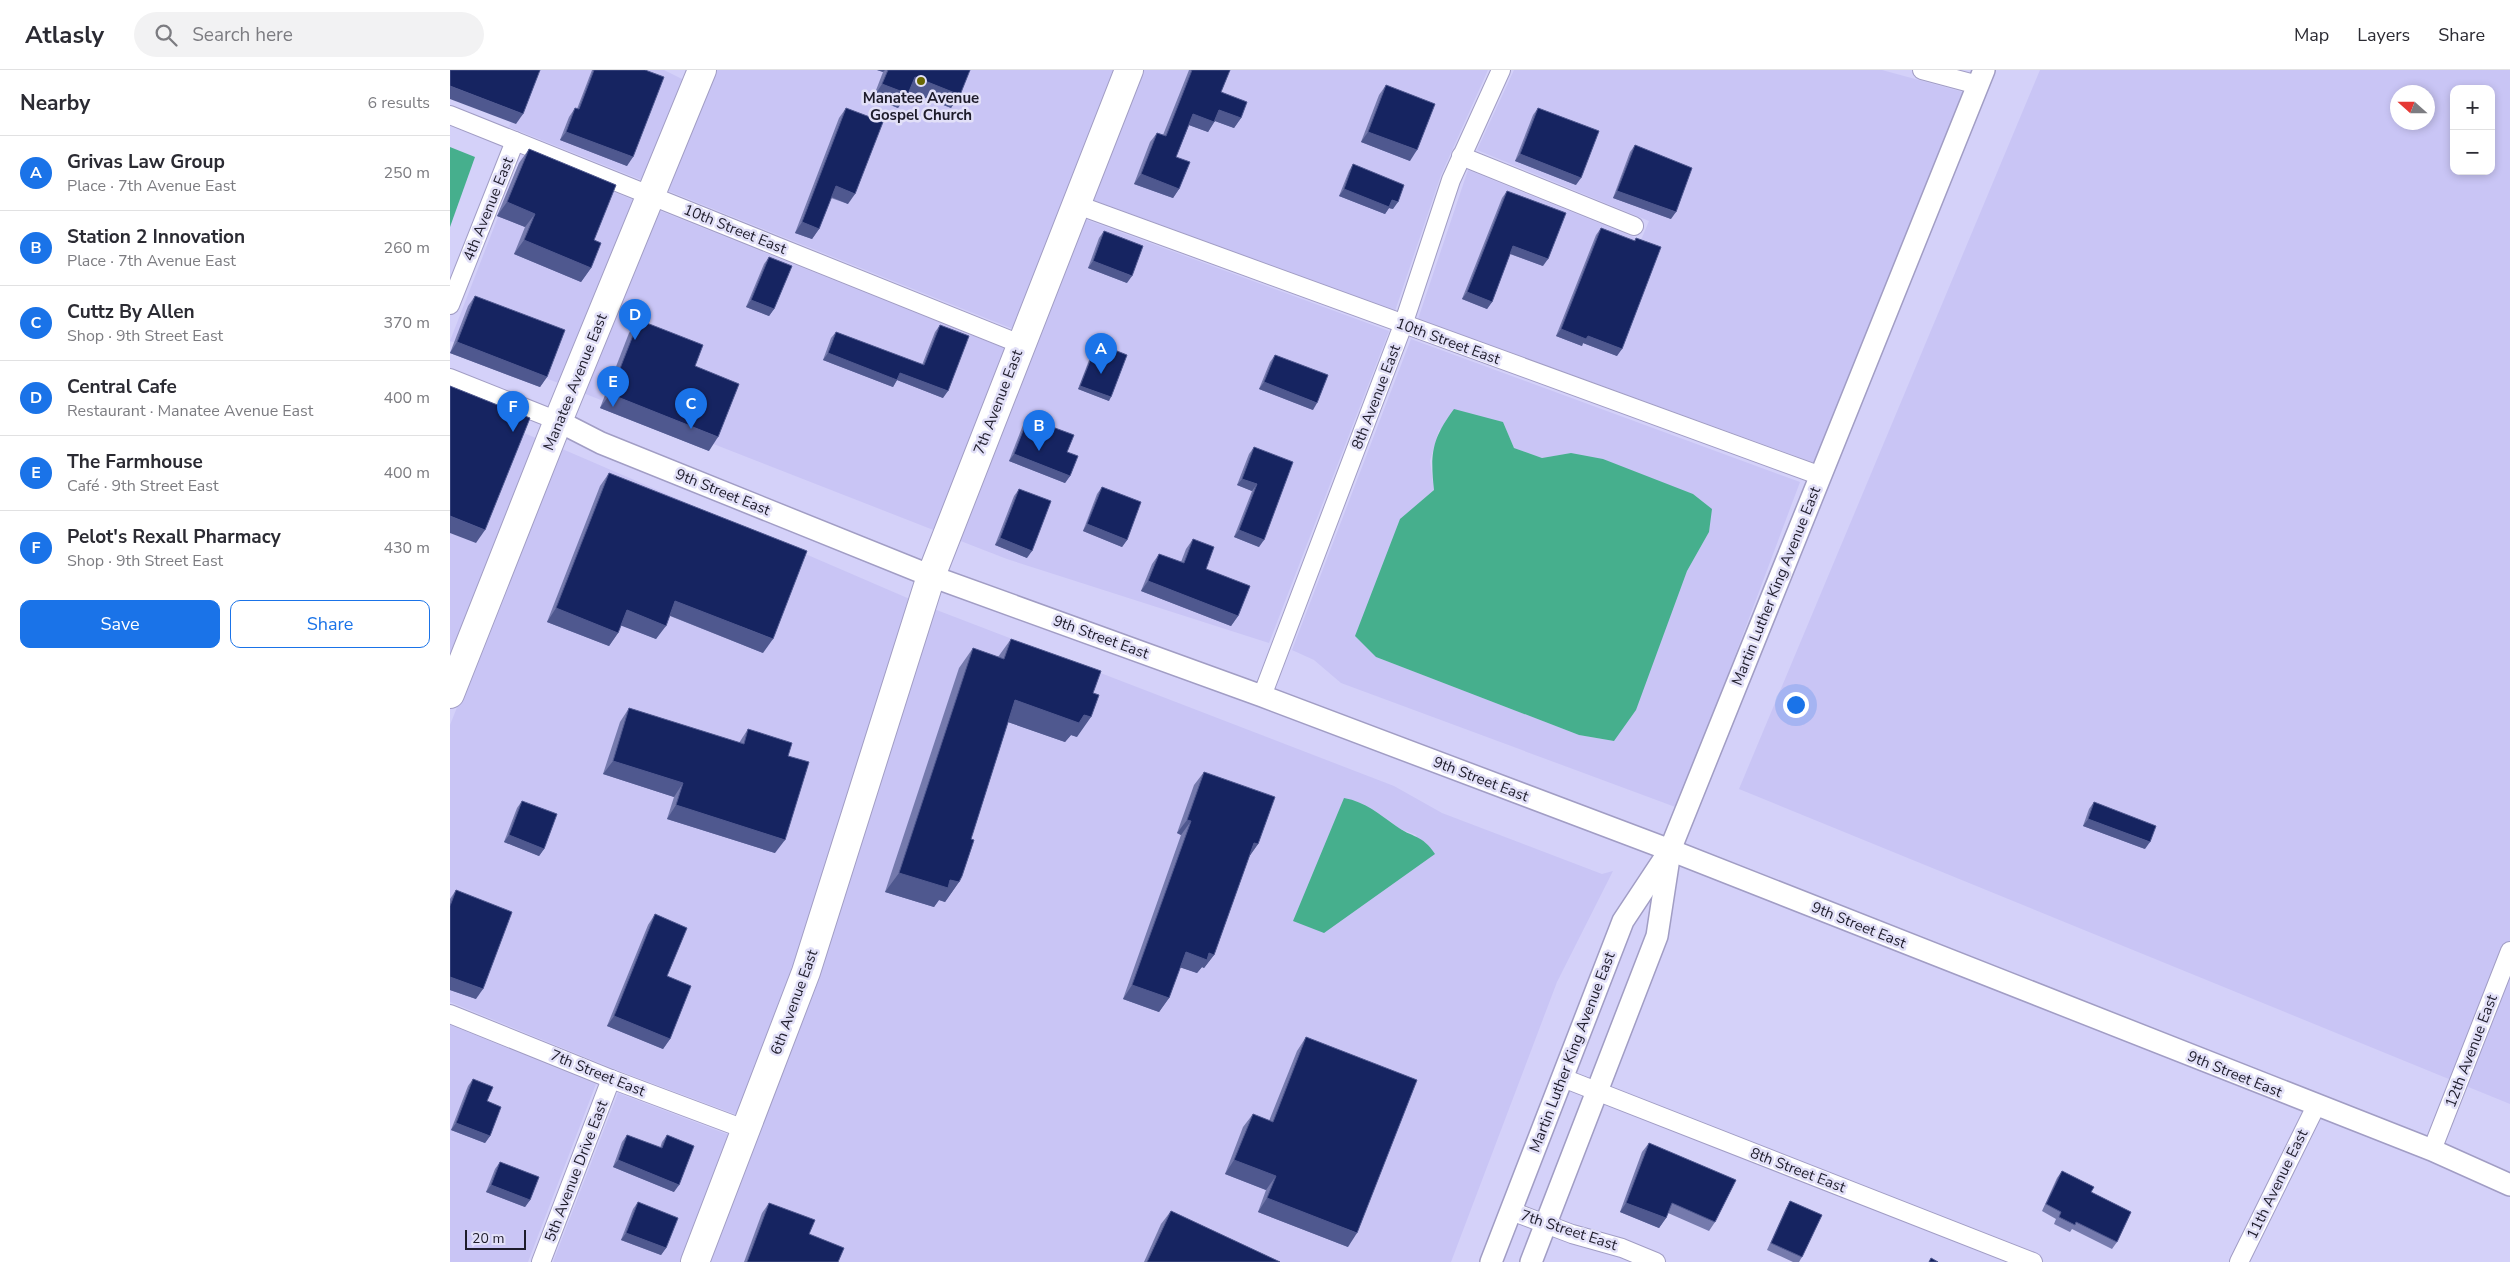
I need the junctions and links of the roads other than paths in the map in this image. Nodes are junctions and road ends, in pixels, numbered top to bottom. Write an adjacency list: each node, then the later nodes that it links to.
1 (702, 70): 9 (main road, Manatee Avenue East)
2 (1129, 70): 10 (main road, 7th Avenue East)
3 (1501, 70): 8 (street, 8th Avenue East)
4 (1922, 70): 5 (street)
5 (1981, 78): 17 (street, Martin Luther King Avenue East)
6 (450, 115): 7 (street, 10th Street East)
7 (515, 141): 9 (street, 10th Street East); 12 (street, 4th Avenue East)
8 (1461, 156): 11 (street); 13 (street, 8th Avenue East)
9 (651, 196): 14 (street, 10th Street East); 16 (main road, Manatee Avenue East)
10 (1075, 204): 13 (street, 10th Street East); 14 (main road, 7th Avenue East)
11 (1634, 226)
12 (450, 305)
13 (1404, 325): 17 (street, 10th Street East); 20 (street, 8th Avenue East)
14 (1020, 344): 18 (main road, 7th Avenue East)
15 (450, 378): 16 (street, 9th Street East)
16 (558, 421): 18 (street, 9th Street East); 19 (main road, Manatee Avenue East)
17 (1821, 476): 22 (street, Martin Luther King Avenue East)
18 (931, 576): 20 (street, 9th Street East); 21 (main road, 7th Avenue East)
19 (450, 694)
20 (1262, 696): 22 (street, 9th Street East)
21 (881, 738): 29 (main road, 6th Avenue East)
22 (1670, 850): 25 (street, Martin Luther King Avenue East); 27 (street, Martin Luther King Avenue East); 28 (street, 9th Street East)
23 (2510, 951): 30 (street, 12th Avenue East)
24 (450, 1014): 26 (street, 7th Street East)
25 (1563, 1078): 27 (street, 8th Street East); 32 (street, Martin Luther King Avenue East)
26 (611, 1079): 29 (street, 7th Street East); 34 (street, 5th Avenue Drive East)
27 (1597, 1092): 33 (street, Martin Luther King Avenue East); 39 (street, 8th Street East)
28 (2316, 1106): 30 (street, 9th Street East); 40 (street, 11th Avenue East)
29 (747, 1130): 35 (main road, 6th Avenue East)
30 (2432, 1150): 31 (street, 9th Street East)
31 (2510, 1184)
32 (1511, 1211): 33 (street, 7th Street East); 36 (street, Martin Luther King Avenue East)
33 (1546, 1224): 37 (street, Martin Luther King Avenue East); 38 (street, 7th Street East)
34 (541, 1262)
35 (695, 1262)
36 (1491, 1262)
37 (1531, 1262)
38 (1656, 1262)
39 (2033, 1262)
40 (2239, 1262)

